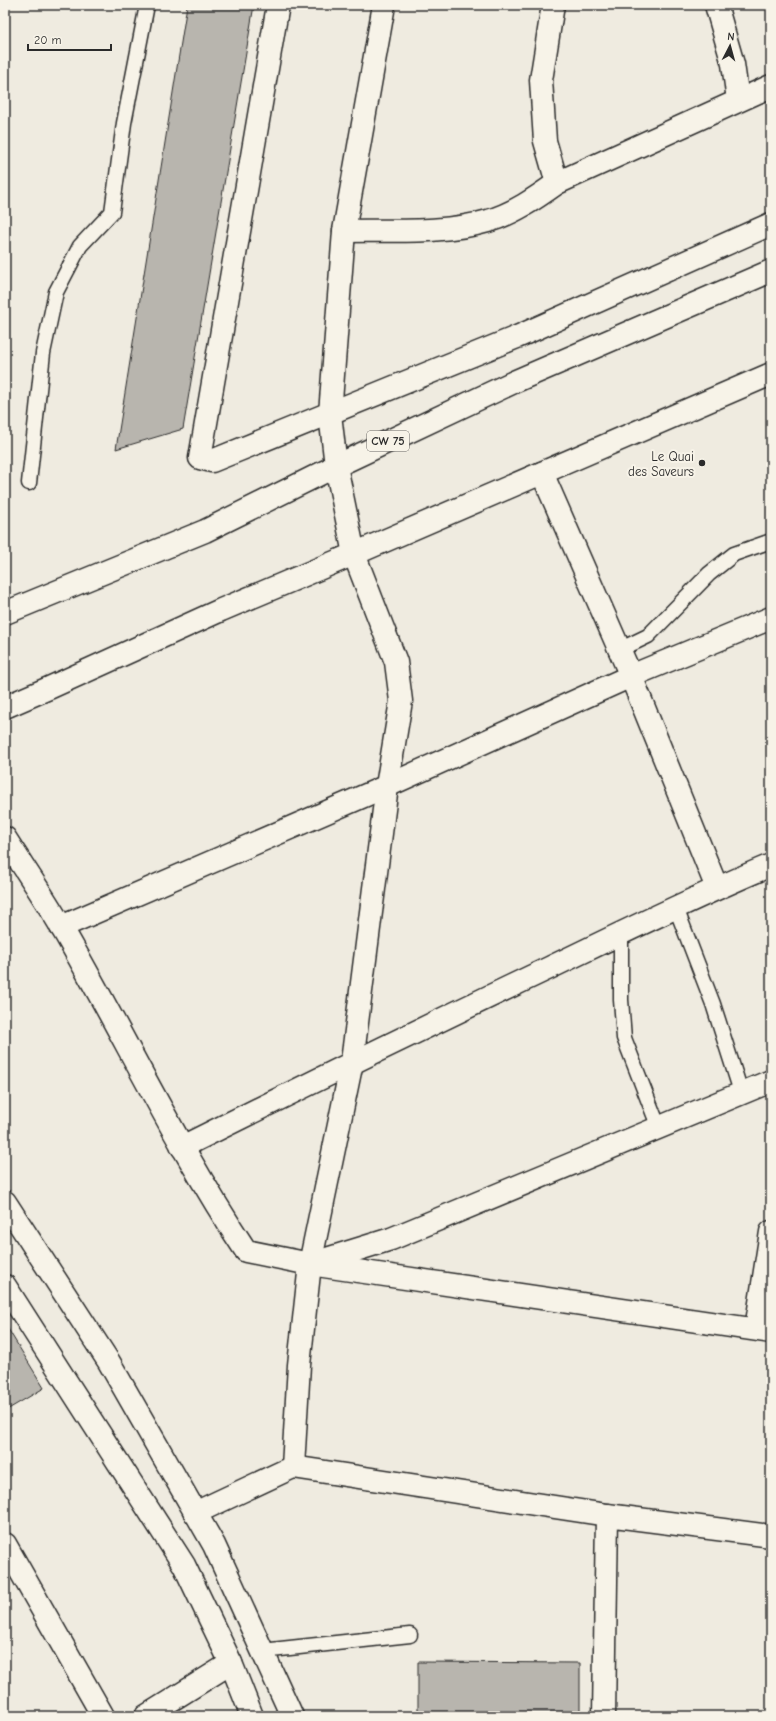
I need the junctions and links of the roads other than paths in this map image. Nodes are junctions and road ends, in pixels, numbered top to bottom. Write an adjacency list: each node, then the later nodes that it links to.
1 (147, 5): 16 (lane)
2 (278, 5): 13 (street)
3 (384, 5): 10 (street)
4 (553, 5): 8 (street)
5 (716, 5): 7 (street)
6 (771, 86): 7 (street)
7 (738, 100): 8 (street)
8 (557, 183): 10 (street)
9 (771, 224): 13 (street)
10 (344, 231): 13 (street)
11 (771, 271): 14 (street, CW 75)
12 (771, 374): 15 (street)
13 (330, 414): 14 (street)
14 (336, 466): 18 (street); 19 (street, CW 75)
15 (542, 472): 18 (street); 21 (street)
16 (29, 483)
17 (771, 541): 21 (lane)
18 (354, 554): 23 (street); 24 (street)
19 (5, 612)
20 (771, 618): 22 (street)
21 (619, 650): 22 (street)
22 (631, 676): 24 (street); 27 (street)
23 (5, 707)
24 (387, 786): 29 (street); 31 (street)
25 (5, 838): 29 (street)
26 (771, 865): 27 (street)
27 (716, 888): 28 (street)
28 (676, 908): 30 (street); 33 (lane)
29 (62, 927): 35 (street)
30 (621, 933): 31 (street); 34 (lane)
31 (352, 1062): 35 (street); 38 (street)
32 (771, 1081): 33 (street)
33 (741, 1092): 34 (street)
34 (659, 1128): 38 (street)
35 (182, 1146): 38 (street)
36 (5, 1202): 42 (street)
37 (771, 1232): 40 (street)
38 (310, 1264): 40 (street); 41 (street)
39 (5, 1286): 48 (street)
40 (764, 1330)
41 (293, 1467): 42 (street); 43 (street)
42 (196, 1513): 47 (street)
43 (607, 1515): 44 (street); 53 (street)
44 (771, 1536)
45 (5, 1544): 49 (street)
46 (410, 1635): 47 (lane)
47 (262, 1651): 52 (street)
48 (231, 1663): 50 (street); 51 (street)
49 (102, 1716)
50 (146, 1716)
51 (252, 1716)
52 (292, 1716)
53 (604, 1716)

